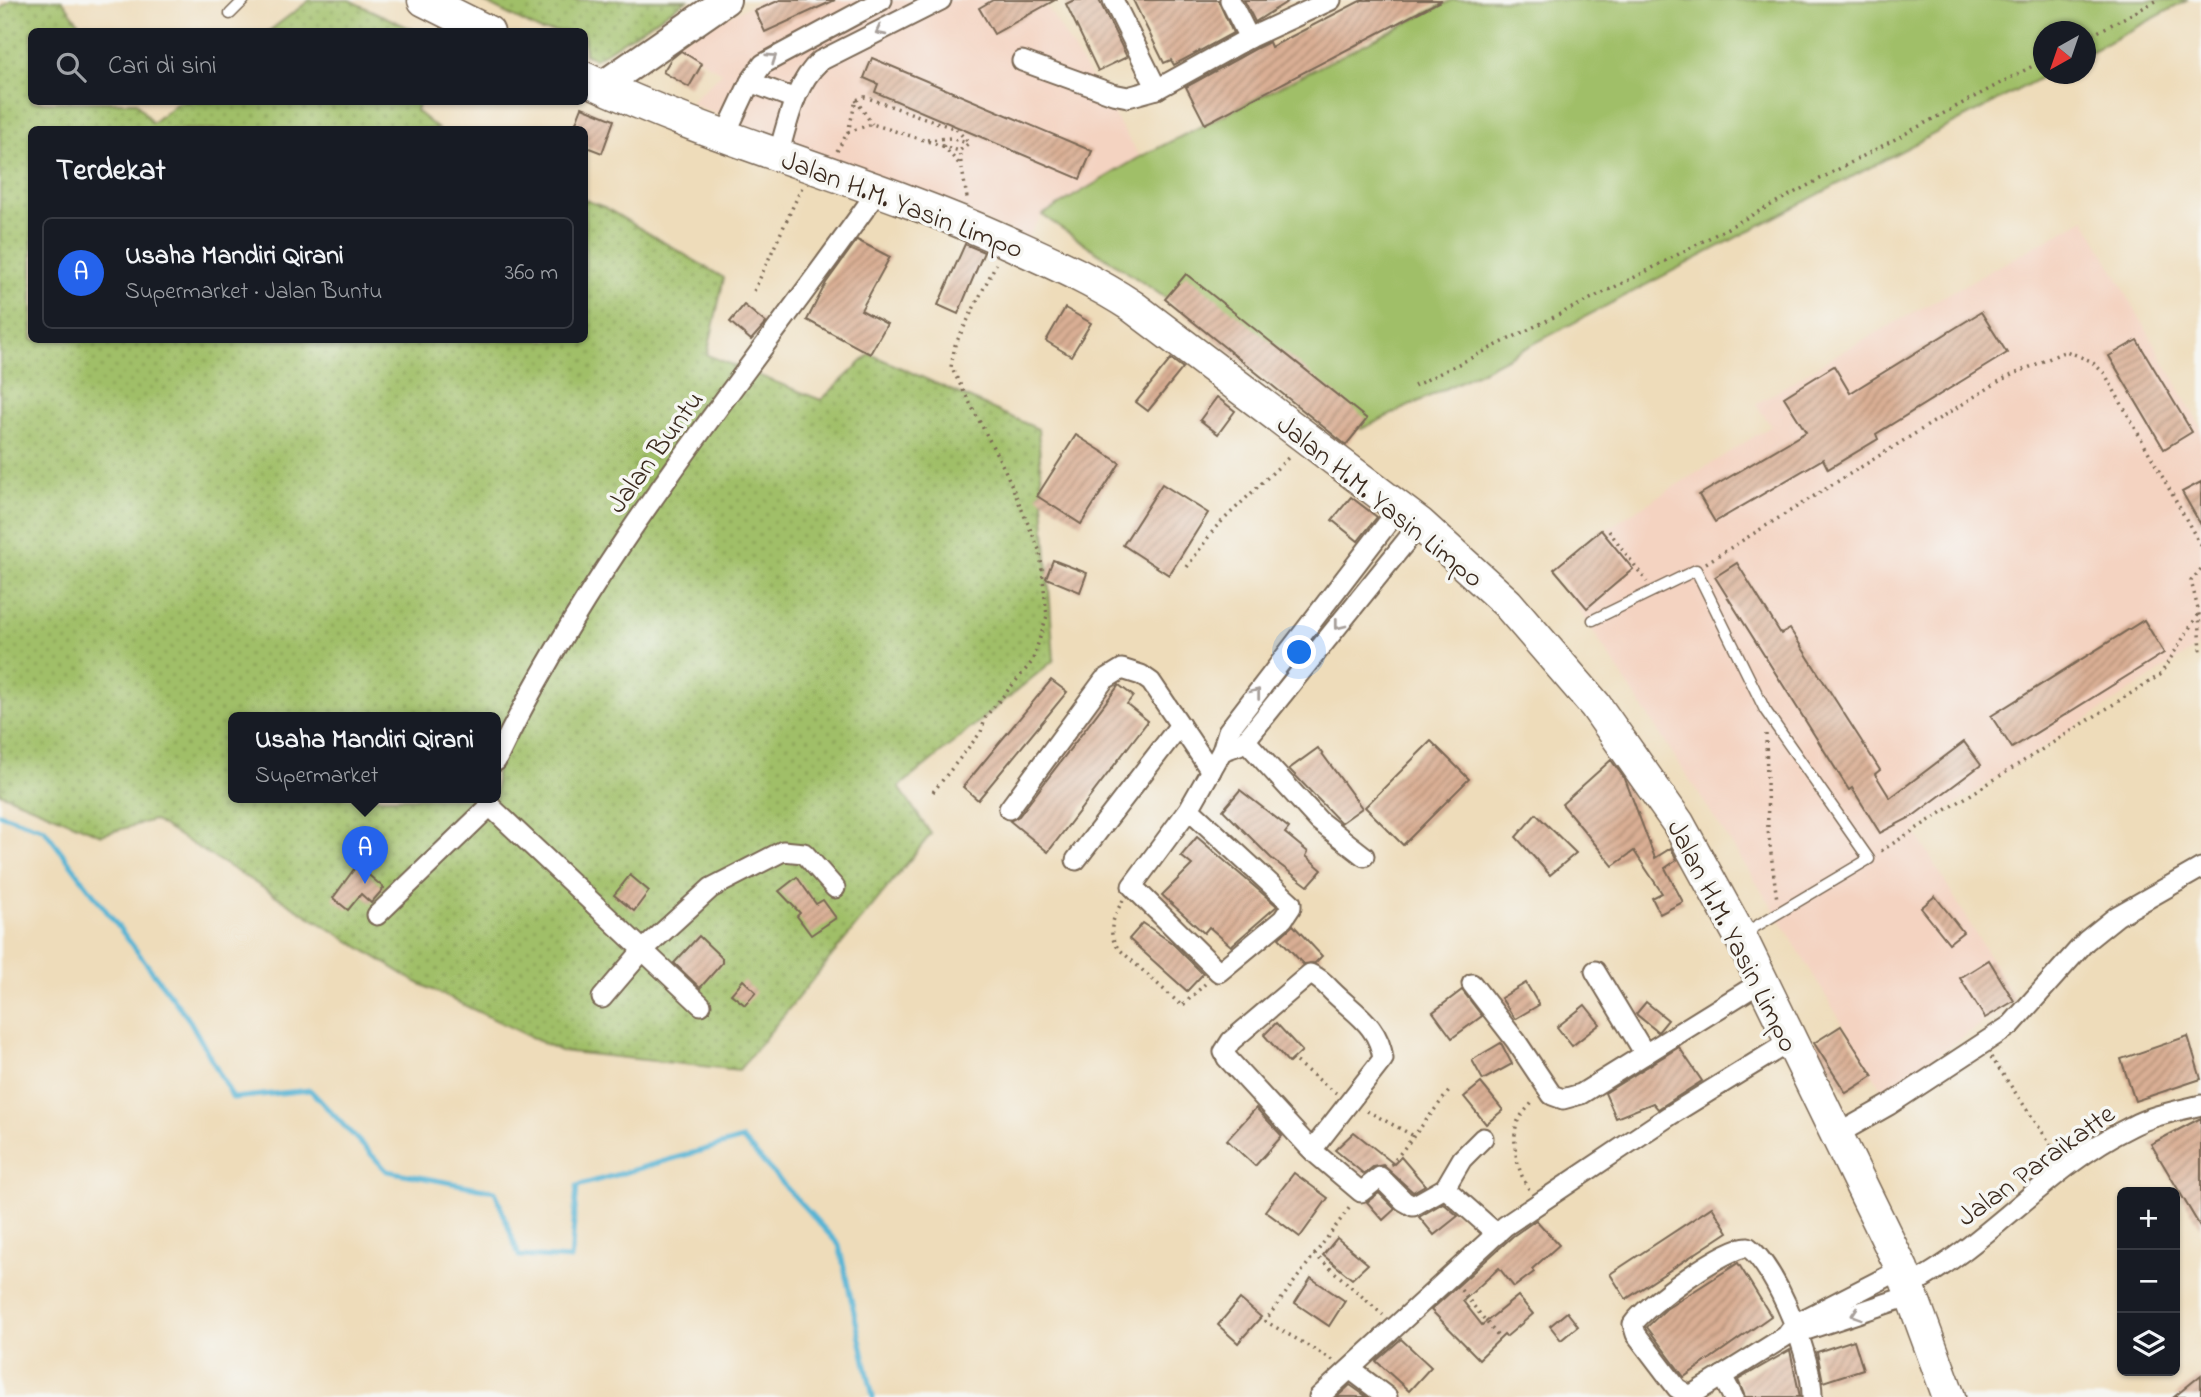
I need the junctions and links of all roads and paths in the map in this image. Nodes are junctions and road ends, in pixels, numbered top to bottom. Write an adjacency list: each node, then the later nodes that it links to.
1 (244, 0): 10 (lane)
2 (424, 0): 11 (main road)
3 (726, 0): 16 (street)
4 (882, 0): 17 (street, one-way to 4)
5 (941, 0): 19 (street, one-way to 19)
6 (1113, 0): 18 (street)
7 (1230, 0): 13 (street)
8 (1331, 0): 13 (street)
9 (2158, 0): 12 (path)
10 (230, 14)
11 (480, 28)
12 (2096, 32)
13 (1249, 38): 18 (street)
14 (1022, 61): 18 (street)
15 (2033, 65): 35 (path)
16 (593, 82): 23 (main road, Jalan H.M. Yasin Limpo)
17 (750, 82): 19 (street); 23 (street)
18 (1157, 89)
19 (795, 99): 28 (street)
20 (856, 100): 21 (path); 22 (path); 25 (path)
21 (872, 124): 22 (path); 24 (path)
22 (848, 132): 29 (path)
23 (725, 135): 28 (main road, Jalan H.M. Yasin Limpo)
24 (924, 140): 25 (path); 26 (path)
25 (969, 143): 27 (path)
26 (943, 146): 27 (path); 30 (path)
27 (959, 151): 30 (path)
28 (778, 155): 29 (main road, Jalan H.M. Yasin Limpo)
29 (818, 168): 31 (main road, Jalan H.M. Yasin Limpo); 34 (path)
30 (962, 168): 32 (path)
31 (879, 189): 32 (main road, Jalan H.M. Yasin Limpo); 51 (street, Jalan Buntu)
32 (971, 226): 33 (main road, Jalan H.M. Yasin Limpo)
33 (1007, 242): 36 (main road, Jalan H.M. Yasin Limpo); 53 (path)
34 (754, 291)
35 (1414, 386)
36 (1306, 438): 37 (main road, Jalan H.M. Yasin Limpo); 40 (path)
37 (1410, 515): 49 (street, one-way to 49); 50 (street, one-way to 37); 66 (main road, Jalan H.M. Yasin Limpo)
38 (1609, 531): 43 (path)
39 (2201, 546): 42 (path)
40 (1187, 567)
41 (2201, 569): 44 (path)
42 (1696, 570): 43 (lane); 47 (lane)
43 (1653, 589): 45 (lane)
44 (2199, 613): 46 (path); 59 (path)
45 (1593, 620)
46 (2201, 653)
47 (1765, 710): 59 (lane); 64 (path)
48 (1180, 725): 52 (street); 56 (street); 60 (street)
49 (1245, 740): 50 (street); 58 (street)
50 (1223, 751): 52 (street)
51 (501, 752)
52 (1211, 771): 57 (street)
53 (933, 792)
54 (488, 803): 65 (street)
55 (490, 803): 67 (street)
56 (1009, 809)
57 (1189, 809): 62 (street); 69 (street)
58 (1364, 856)
59 (1868, 859): 64 (lane)
60 (1076, 860)
61 (2201, 868): 75 (street)
62 (1132, 886): 69 (street); 69 (path)
63 (835, 888): 67 (street)
64 (1778, 913): 66 (lane)
65 (377, 915)
66 (1740, 936): 70 (main road, Jalan H.M. Yasin Limpo)
67 (642, 951): 72 (street); 73 (street)
68 (1595, 971): 76 (street)
69 (1219, 972)
70 (1761, 982): 74 (main road, Jalan H.M. Yasin Limpo); 76 (street)
71 (1472, 984): 77 (street)
72 (602, 998)
73 (701, 1005)
74 (1789, 1042): 80 (main road, Jalan H.M. Yasin Limpo); 87 (street)
75 (1983, 1046): 80 (street); 83 (path)
76 (1646, 1054): 77 (street)
77 (1545, 1087): 87 (path)
78 (1450, 1090): 84 (path)
79 (2201, 1105): 83 (street, Jalan Paraikatte)
80 (1836, 1135): 91 (main road, Jalan H.M. Yasin Limpo)
81 (1483, 1138): 85 (street)
82 (1312, 1150): 82 (street); 86 (street)
83 (2067, 1168): 91 (street, Jalan Paraikatte)
84 (1380, 1177): 85 (street); 86 (street)
85 (1445, 1188): 88 (street)
86 (1361, 1192): 89 (path)
87 (1538, 1202): 88 (street)
88 (1497, 1234): 90 (street)
89 (1314, 1254): 92 (path); 95 (path)
90 (1451, 1277): 92 (street); 94 (path)
91 (1908, 1283): 93 (street, one-way to 93); 93 (street); 101 (main road, Jalan H.M. Yasin Limpo)
92 (1398, 1328): 95 (street)
93 (1793, 1331): 96 (street); 96 (street); 100 (street)
94 (1500, 1339)
95 (1350, 1369): 97 (street); 98 (street)
96 (1722, 1376): 99 (street)
97 (1319, 1397)
98 (1387, 1397)
99 (1732, 1397)
100 (1812, 1397)
101 (1949, 1397)

